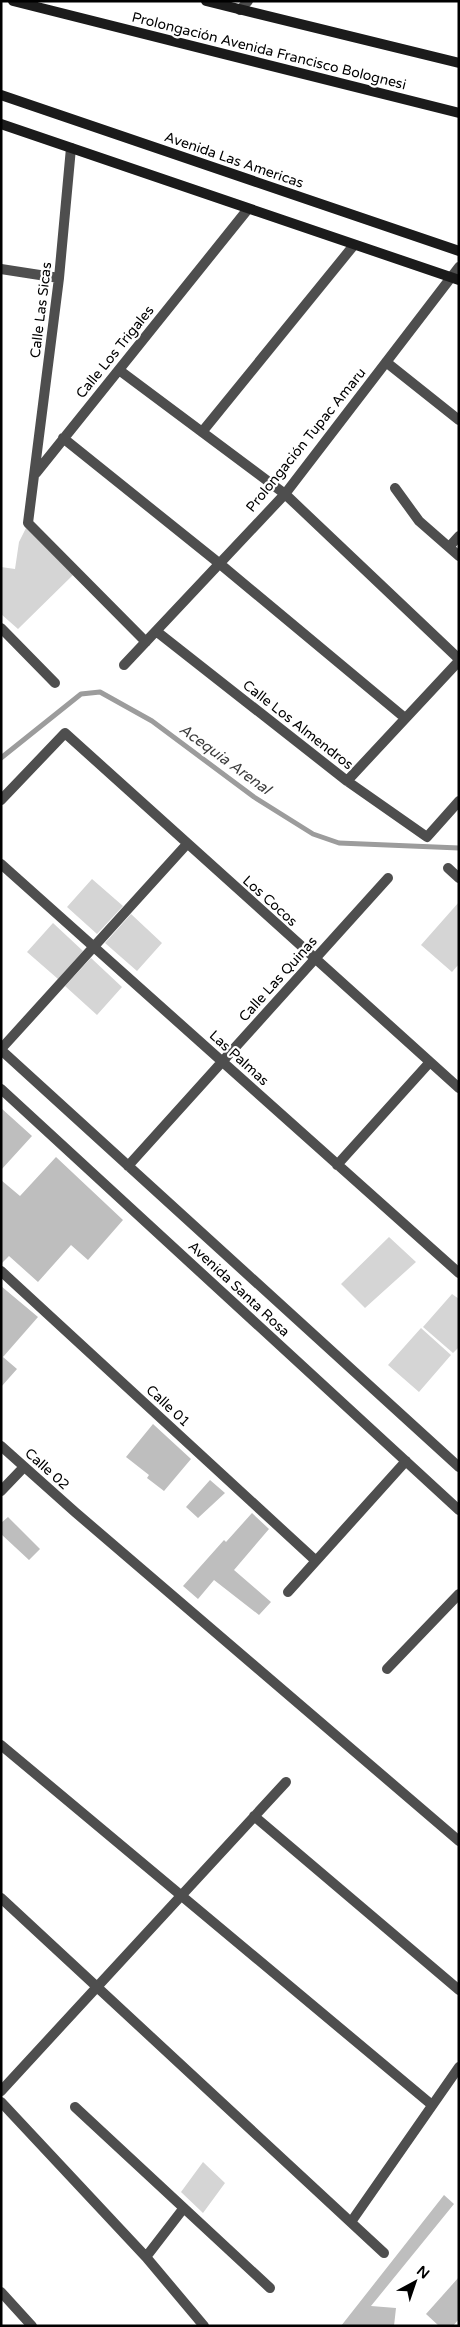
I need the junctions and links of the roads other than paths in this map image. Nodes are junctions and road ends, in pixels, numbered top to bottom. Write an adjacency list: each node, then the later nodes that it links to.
1 (13, 1): 7 (street, Prolongación Avenida Francisco Bolognesi)
2 (206, 1): 4 (street)
3 (248, 1): 4 (street)
4 (240, 10): 5 (street)
5 (459, 63)
6 (1, 95): 12 (street, Avenida Las Americas)
7 (459, 113)
8 (1, 124): 9 (street)
9 (71, 148): 10 (street); 15 (street, Calle Las Sicas)
10 (248, 209): 11 (street); 18 (street, Calle Los Trigales)
11 (354, 245): 16 (street); 20 (street)
12 (459, 251)
13 (459, 267): 16 (street, Prolongación Tupac Amaru)
14 (1, 269): 15 (street)
15 (59, 278): 22 (street, Calle Las Sicas)
16 (455, 278): 17 (street, Prolongación Tupac Amaru)
17 (386, 362): 19 (street); 24 (street, Prolongación Tupac Amaru)
18 (119, 370): 20 (street); 21 (street, Calle Los Trigales)
19 (459, 420)
20 (202, 432): 24 (street)
21 (63, 438): 22 (street, Calle Los Trigales); 28 (street)
22 (35, 474): 31 (street, Calle Los Trigales)
23 (396, 488): 26 (street)
24 (285, 494): 28 (street, Prolongación Tupac Amaru); 32 (street)
25 (459, 536): 26 (street)
26 (449, 547): 27 (street)
27 (459, 556)
28 (220, 564): 30 (street, Prolongación Tupac Amaru); 35 (street)
29 (1, 628): 34 (street)
30 (156, 632): 31 (street, Prolongación Tupac Amaru); 36 (street, Calle Los Almendros)
31 (146, 642): 33 (street, Prolongación Tupac Amaru)
32 (459, 660): 35 (street)
33 (124, 665)
34 (56, 683)
35 (405, 718): 36 (street)
36 (347, 781): 38 (street, Calle Los Almendros)
37 (1, 800): 39 (street, Los Cocos)
38 (459, 801)
39 (187, 844): 44 (street); 45 (street, Los Cocos)
40 (1, 864): 44 (street, Las Palmas)
41 (448, 868): 43 (street)
42 (388, 878): 45 (street, Calle Las Quinas)
43 (459, 878)
44 (94, 947): 46 (street); 47 (street, Las Palmas)
45 (314, 959): 47 (street, Calle Las Quinas); 48 (street, Los Cocos)
46 (1, 1049): 52 (street, Avenida Santa Rosa)
47 (222, 1062): 51 (street, Las Palmas); 52 (street, Calle Las Quinas)
48 (430, 1062): 49 (street, Los Cocos); 51 (street)
49 (459, 1088)
50 (1, 1089): 56 (street, Avenida Santa Rosa)
51 (337, 1165): 54 (street, Las Palmas)
52 (128, 1166): 58 (street, Avenida Santa Rosa)
53 (1, 1271): 61 (street, Calle 01)
54 (459, 1273)
55 (1, 1446): 57 (street, Calle 02)
56 (406, 1461): 60 (street, Avenida Santa Rosa); 61 (street)
57 (24, 1467): 59 (street); 68 (street, Calle 02)
58 (459, 1467)
59 (1, 1491)
60 (459, 1510)
61 (315, 1560): 62 (street)
62 (288, 1592)
63 (459, 1594): 64 (street)
64 (387, 1669)
65 (1, 1745): 69 (street)
66 (286, 1782): 67 (street)
67 (254, 1816): 69 (street); 72 (street)
68 (459, 1841)
69 (181, 1895): 71 (street); 76 (street)
70 (1, 1898): 71 (street)
71 (97, 1985): 74 (street); 79 (street)
72 (459, 1990)
73 (459, 2067): 76 (street)
74 (1, 2091)
75 (1, 2102): 81 (street)
76 (432, 2105): 79 (street)
77 (75, 2107): 78 (street)
78 (183, 2209): 81 (street); 82 (street)
79 (350, 2222): 80 (street)
80 (384, 2253)
81 (146, 2257): 85 (street)
82 (270, 2288)
83 (1, 2292): 84 (street)
84 (32, 2326)
85 (204, 2326)

